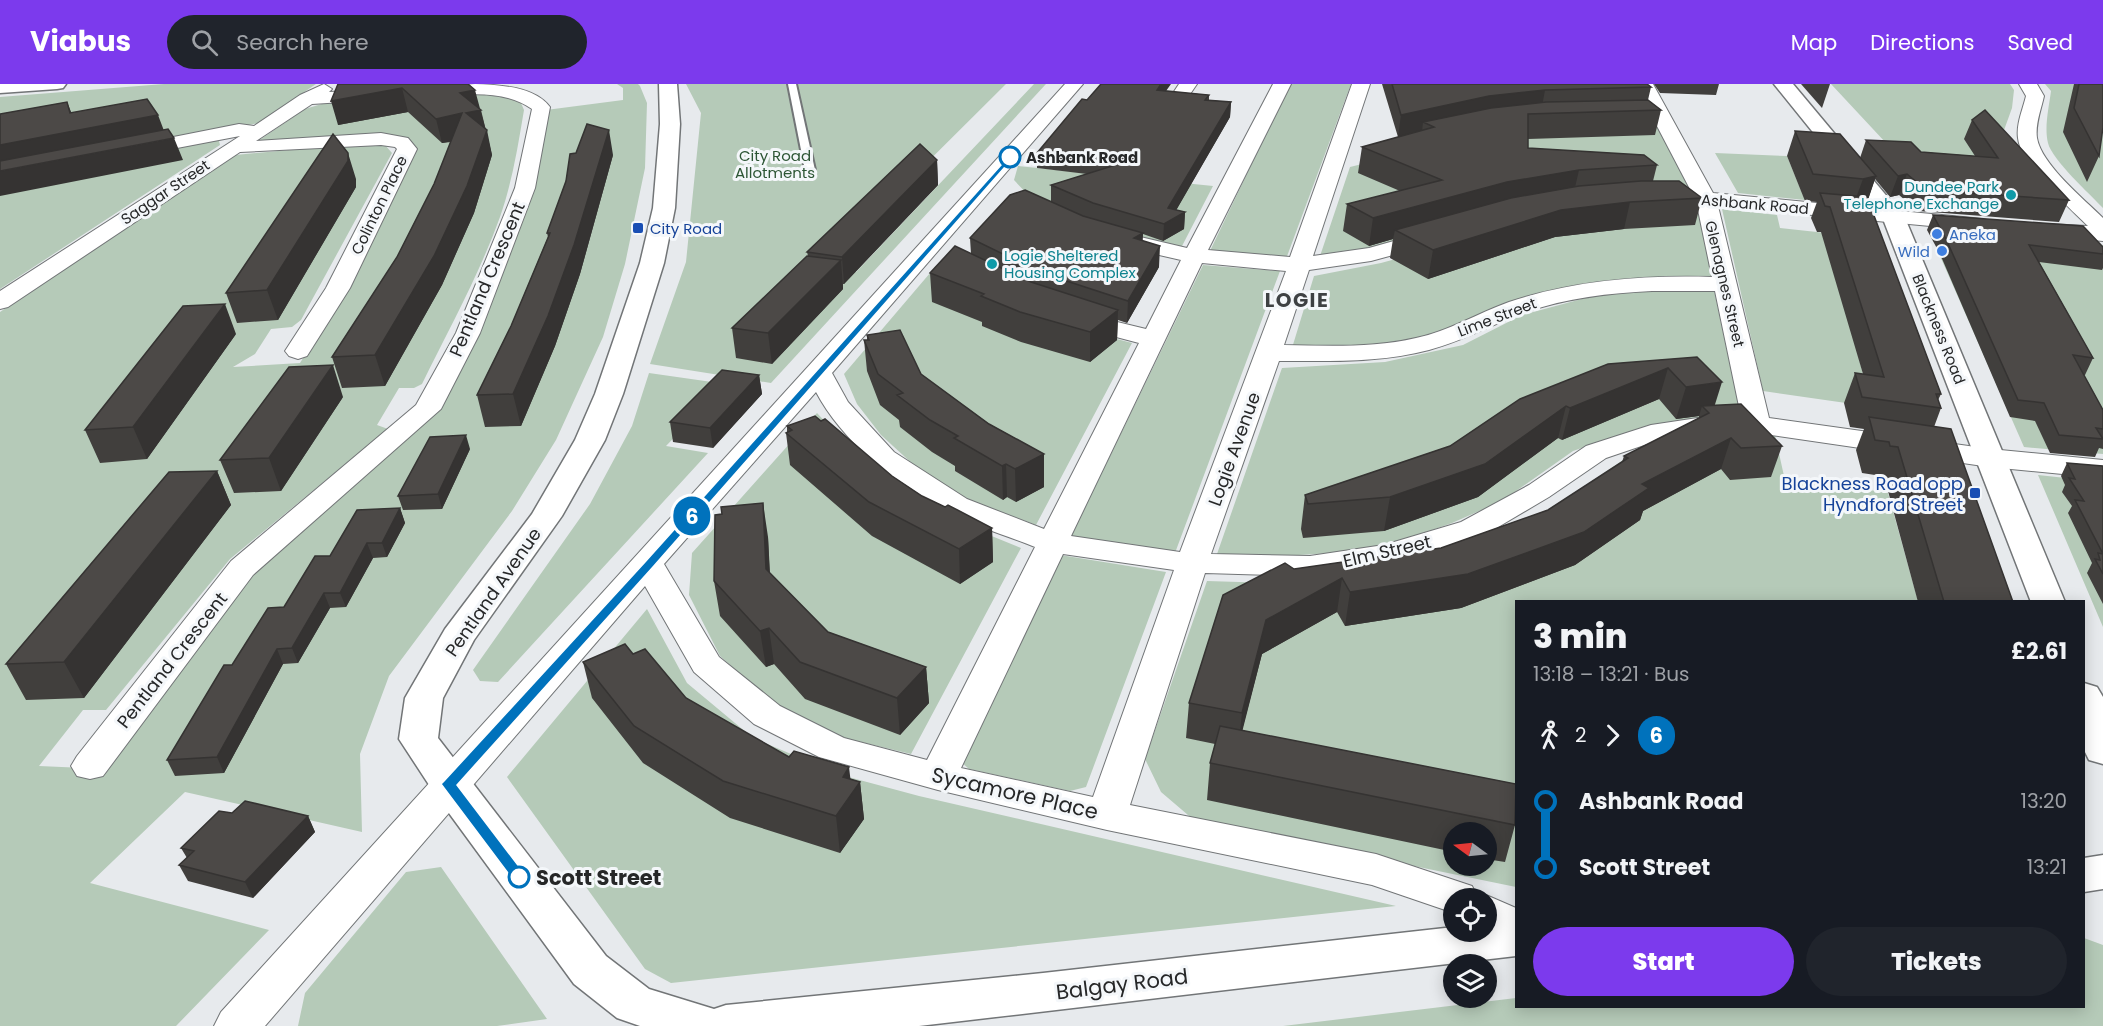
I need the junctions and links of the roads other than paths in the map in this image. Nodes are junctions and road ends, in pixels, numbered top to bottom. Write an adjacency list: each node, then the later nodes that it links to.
1 (6, 84): 13 (street)
2 (57, 84): 13 (street)
3 (332, 84): 14 (street, Saggar Street)
4 (668, 84): 50 (street, Pentland Avenue)
5 (792, 84): 21 (lane)
6 (1074, 84): 38 (street)
7 (1188, 84): 15 (street)
8 (1282, 84): 30 (street)
9 (1361, 84): 31 (street, Logie Avenue)
10 (1644, 84): 17 (street, Glenagnes Street)
11 (1783, 84): 24 (street, Blackness Road)
12 (2028, 84): 28 (street)
13 (0, 87)
14 (306, 99): 18 (street, Saggar Street); 48 (street, Pentland Crescent)
15 (1178, 99)
16 (1636, 116): 17 (street)
17 (1660, 116): 22 (street, Glenagnes Street)
18 (258, 131): 19 (street, Saggar Street); 20 (street)
19 (234, 146): 33 (street, Saggar Street); 36 (street, Colinton Place)
20 (115, 154)
21 (810, 170)
22 (1706, 198): 23 (street, Ashbank Road); 24 (street, Ashbank Road); 32 (street, Glenagnes Street)
23 (1634, 200)
24 (1894, 218): 25 (street, Ashbank Road); 40 (street, Blackness Road)
25 (1998, 226)
26 (2022, 228): 28 (street)
27 (1453, 232): 31 (street)
28 (2103, 232)
29 (1101, 233): 30 (street)
30 (1194, 256): 31 (street); 35 (street)
31 (1299, 265): 37 (street, Logie Avenue)
32 (1726, 284): 37 (street, Lime Street); 39 (street, Glenagnes Street)
33 (0, 302)
34 (1060, 312): 35 (street)
35 (1154, 339): 42 (street)
36 (298, 351)
37 (1269, 353): 43 (street, Logie Avenue)
38 (819, 374): 42 (street, Elm Street); 44 (street)
39 (1757, 425): 40 (street, Elm Street); 43 (street, Elm Street)
40 (1990, 458): 41 (street, Elm Street); 45 (street, Blackness Road)
41 (2103, 469)
42 (1052, 543): 43 (street, Elm Street); 49 (street)
43 (1192, 563): 51 (street, Logie Avenue)
44 (649, 565): 49 (street, Sycamore Place); 50 (street)
45 (2047, 600)
46 (2085, 699): 47 (street)
47 (2103, 750)
48 (90, 766)
49 (938, 776): 51 (street, Sycamore Place)
50 (449, 784): 58 (street); 59 (street, Pentland Avenue)
51 (1107, 815): 54 (street, Sycamore Place)
52 (2103, 873): 53 (street)
53 (2085, 875)
54 (1443, 893)
55 (1497, 918): 56 (street)
56 (1515, 926)
57 (1515, 938): 60 (street, Balgay Road)
58 (237, 1026)
59 (704, 1026)
60 (726, 1026)

